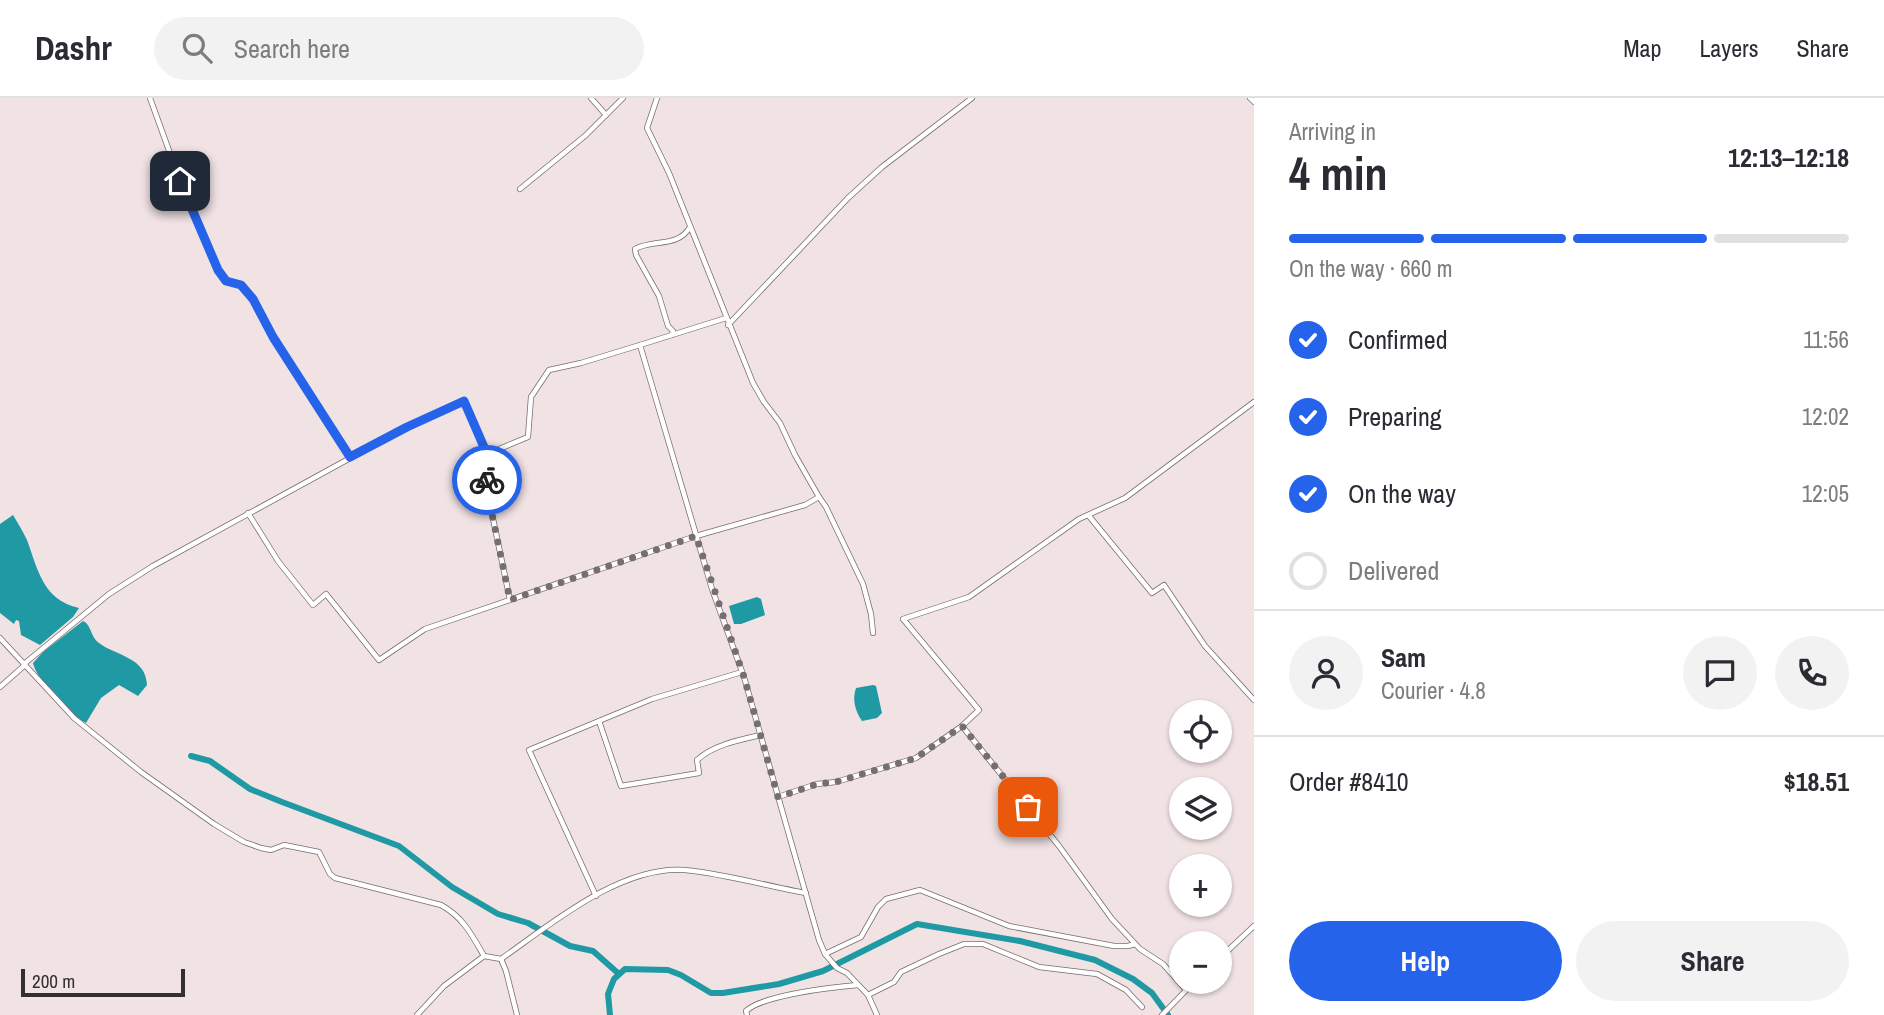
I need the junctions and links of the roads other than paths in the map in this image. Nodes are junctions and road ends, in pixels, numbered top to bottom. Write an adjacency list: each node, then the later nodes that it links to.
1 (150, 98): 17 (street)
2 (591, 98): 8 (street)
3 (623, 98): 8 (street)
4 (657, 98): 10 (street)
5 (972, 98): 12 (street)
6 (1250, 98): 7 (street)
7 (1254, 102)
8 (606, 115): 9 (street)
9 (520, 189)
10 (690, 227): 11 (street); 13 (street)
11 (726, 318): 12 (street); 13 (street)
12 (728, 325): 18 (street)
13 (672, 335): 14 (street)
14 (639, 345): 16 (street); 21 (street)
15 (1254, 402): 20 (street)
16 (487, 454): 17 (street); 22 (street)
17 (350, 457): 19 (street)
18 (819, 497): 21 (street); 23 (street)
19 (247, 513): 22 (street); 25 (street)
20 (1089, 516): 28 (street); 30 (street)
21 (696, 536): 22 (street); 26 (street)
22 (510, 600)
23 (873, 633)
24 (0, 638): 25 (street)
25 (25, 664): 27 (street); 39 (street)
26 (742, 673): 29 (street); 31 (street)
27 (0, 687)
28 (1254, 701)
29 (599, 721): 31 (street); 34 (street)
30 (962, 726): 32 (street); 36 (street)
31 (761, 735): 32 (street)
32 (778, 797): 33 (street)
33 (806, 894): 34 (street); 38 (street)
34 (596, 895): 40 (street)
35 (1254, 926): 37 (street)
36 (1135, 944): 38 (street); 41 (street)
37 (1232, 947)
38 (825, 954): 42 (street)
39 (484, 956): 40 (street); 46 (street)
40 (501, 959): 47 (street)
41 (1169, 971)
42 (858, 985): 44 (street); 48 (street)
43 (1183, 994): 50 (street)
44 (868, 995): 45 (street); 49 (street)
45 (1142, 1007)
46 (417, 1015)
47 (517, 1015)
48 (747, 1015)
49 (877, 1015)
50 (1162, 1015)

